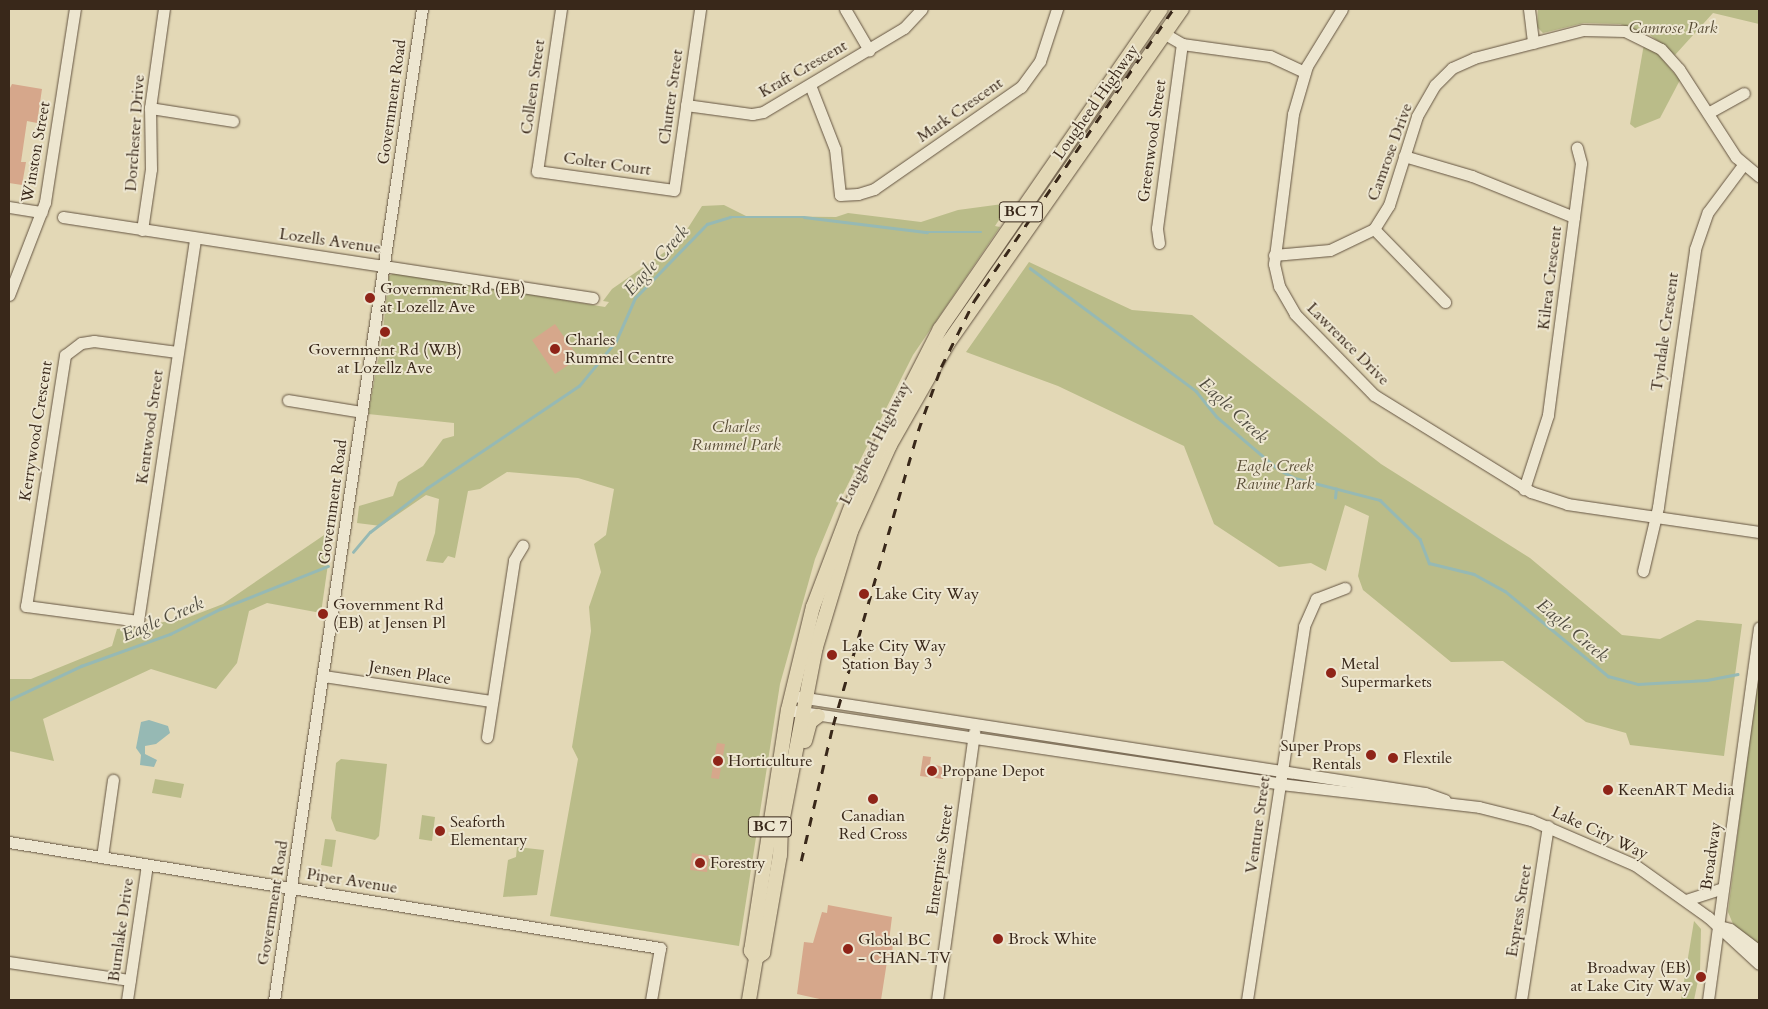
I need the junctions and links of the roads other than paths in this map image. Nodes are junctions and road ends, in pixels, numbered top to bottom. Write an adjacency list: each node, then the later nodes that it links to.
1 (75, 9): 31 (street, Winston Street)
2 (164, 9): 21 (street, Dorchester Drive)
3 (422, 9): 39 (street, Government Road)
4 (561, 9): 27 (street, Colleen Street)
5 (700, 9): 20 (street, Chutter Street)
6 (845, 9): 16 (street)
7 (922, 9): 16 (street, Kraft Crescent)
8 (1058, 9): 18 (street, Mark Crescent)
9 (1161, 9): 55 (main road, Lougheed Highway / BC 7)
10 (1182, 9): 13 (main road, Lougheed Highway / BC 7)
11 (1342, 9): 17 (street, Lawrence Drive)
12 (1529, 9): 14 (street)
13 (1165, 34): 15 (street); 55 (main road, Lougheed Highway / BC 7)
14 (1533, 43): 22 (street, Camrose Drive); 25 (street, Camrose Drive)
15 (1182, 44): 17 (street); 37 (street, Greenwood Street)
16 (868, 50): 18 (street, Kraft Crescent)
17 (1305, 72): 38 (street, Lawrence Drive)
18 (810, 85): 20 (street, Kraft Crescent)
19 (1744, 93): 22 (street)
20 (686, 105): 29 (street, Chutter Street)
21 (150, 108): 23 (street); 35 (street, Dorchester Drive)
22 (1708, 113): 26 (street, Camrose Drive)
23 (233, 121)
24 (1577, 148): 33 (street)
25 (1404, 156): 33 (street, Kilrea Crescent); 34 (street, Camrose Drive)
26 (1743, 165): 28 (street, Camrose Drive); 47 (street, Tyndale Crescent)
27 (537, 171): 29 (street, Colter Court)
28 (1759, 176)
29 (674, 190)
30 (9, 207): 31 (street)
31 (42, 212): 40 (street, Winston Street)
32 (63, 217): 35 (street, Lozells Avenue)
33 (1574, 217): 46 (street, Kilrea Crescent)
34 (1374, 229): 38 (street); 42 (street)
35 (142, 230): 36 (street, Lozells Avenue)
36 (194, 238): 39 (street, Lozells Avenue); 43 (street, Kentwood Street)
37 (1159, 243)
38 (1274, 254): 46 (street, Lawrence Drive)
39 (384, 266): 41 (street, Lozells Avenue); 45 (street, Government Road)
40 (9, 295)
41 (593, 298)
42 (1445, 302)
43 (177, 352): 52 (street, Kentwood Street); 52 (street, Kerrywood Crescent)
44 (288, 400): 45 (street)
45 (362, 412): 54 (street, Government Road)
46 (1524, 489): 47 (street, Lawrence Drive)
47 (1656, 518): 48 (street, Lawrence Drive); 50 (street, Tyndale Crescent)
48 (1759, 532)
49 (523, 545): 56 (street)
50 (1643, 571)
51 (1345, 588): 63 (street, Venture Street)
52 (138, 621)
53 (1759, 627): 73 (street, Broadway)
54 (324, 676): 56 (street, Jensen Place); 72 (street, Government Road)
55 (798, 697): 57 (main road, Lougheed Highway / BC 7); 58 (main road, Lougheed Highway / BC 7); 60 (street, Lake City Way)
56 (492, 701): 61 (street)
57 (788, 710): 58 (street, Lake City Way); 77 (main road, Lougheed Highway / BC 7)
58 (802, 713): 59 (street, Lake City Way); 69 (main road, Lougheed Highway / BC 7)
59 (818, 716): 62 (street, Lake City Way); 69 (main road)
60 (974, 724): 62 (street, Enterprise Street); 63 (street, Lake City Way)
61 (487, 737)
62 (974, 739): 65 (street, Lake City Way); 85 (street, Enterprise Street)
63 (1283, 771): 65 (street, Venture Street); 66 (street, Lake City Way)
64 (113, 780): 70 (street)
65 (1280, 784): 66 (street, Lake City Way); 86 (street, Venture Street)
66 (1453, 804): 67 (street, Lake City Way)
67 (1548, 826): 74 (street, Lake City Way); 87 (street, Express Street)
68 (9, 842): 70 (street, Piper Avenue)
69 (780, 855): 77 (main road, Lougheed Highway / BC 7)
70 (102, 857): 71 (street, Piper Avenue)
71 (147, 865): 72 (street, Piper Avenue); 80 (street, Burnlake Drive)
72 (291, 888): 82 (street, Government Road); 83 (street, Piper Avenue)
73 (1723, 888): 74 (street); 75 (street, Broadway)
74 (1686, 900): 75 (street, Lake City Way)
75 (1719, 926): 76 (street); 79 (street); 88 (street, Broadway)
76 (1759, 951)
77 (756, 958): 84 (main road, Lougheed Highway / BC 7)
78 (9, 962): 80 (street)
79 (1759, 964)
80 (130, 980): 81 (street, Burnlake Drive)
81 (127, 1000)
82 (274, 1000)
83 (651, 1000)
84 (750, 1000)
85 (937, 1000)
86 (1248, 1000)
87 (1521, 1000)
88 (1708, 1000)

